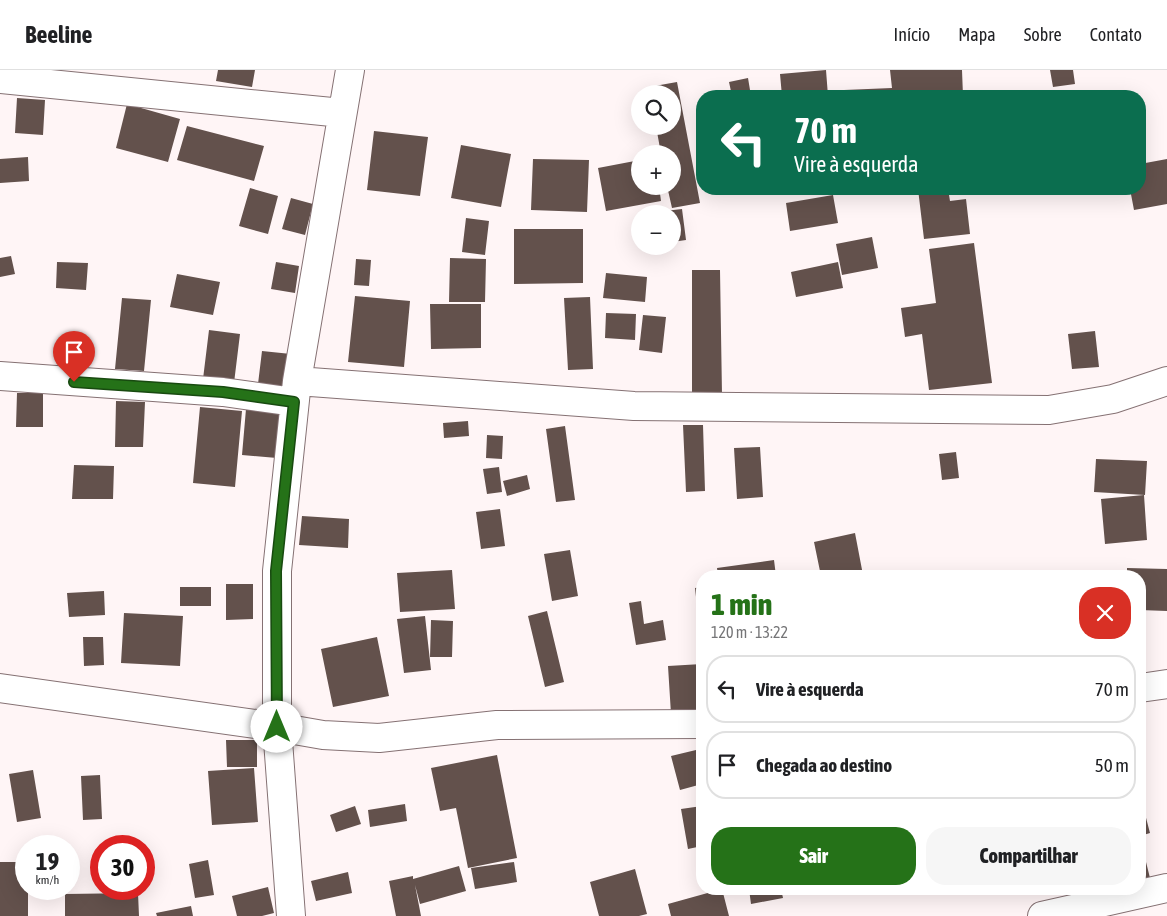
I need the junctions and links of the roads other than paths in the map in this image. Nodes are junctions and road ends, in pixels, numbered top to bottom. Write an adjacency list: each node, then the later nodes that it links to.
1 (350, 70): 3 (street)
2 (0, 79): 3 (street)
3 (342, 113): 6 (street)
4 (0, 376): 6 (street)
5 (1167, 381): 6 (street)
6 (296, 391): 11 (street)
7 (1167, 684): 8 (street)
8 (1146, 687)
9 (0, 688): 11 (street)
10 (696, 724): 11 (street)
11 (277, 727): 15 (street)
12 (1167, 888): 13 (street)
13 (1146, 893)
14 (1136, 895): 16 (street)
15 (291, 916)
16 (1042, 916)

